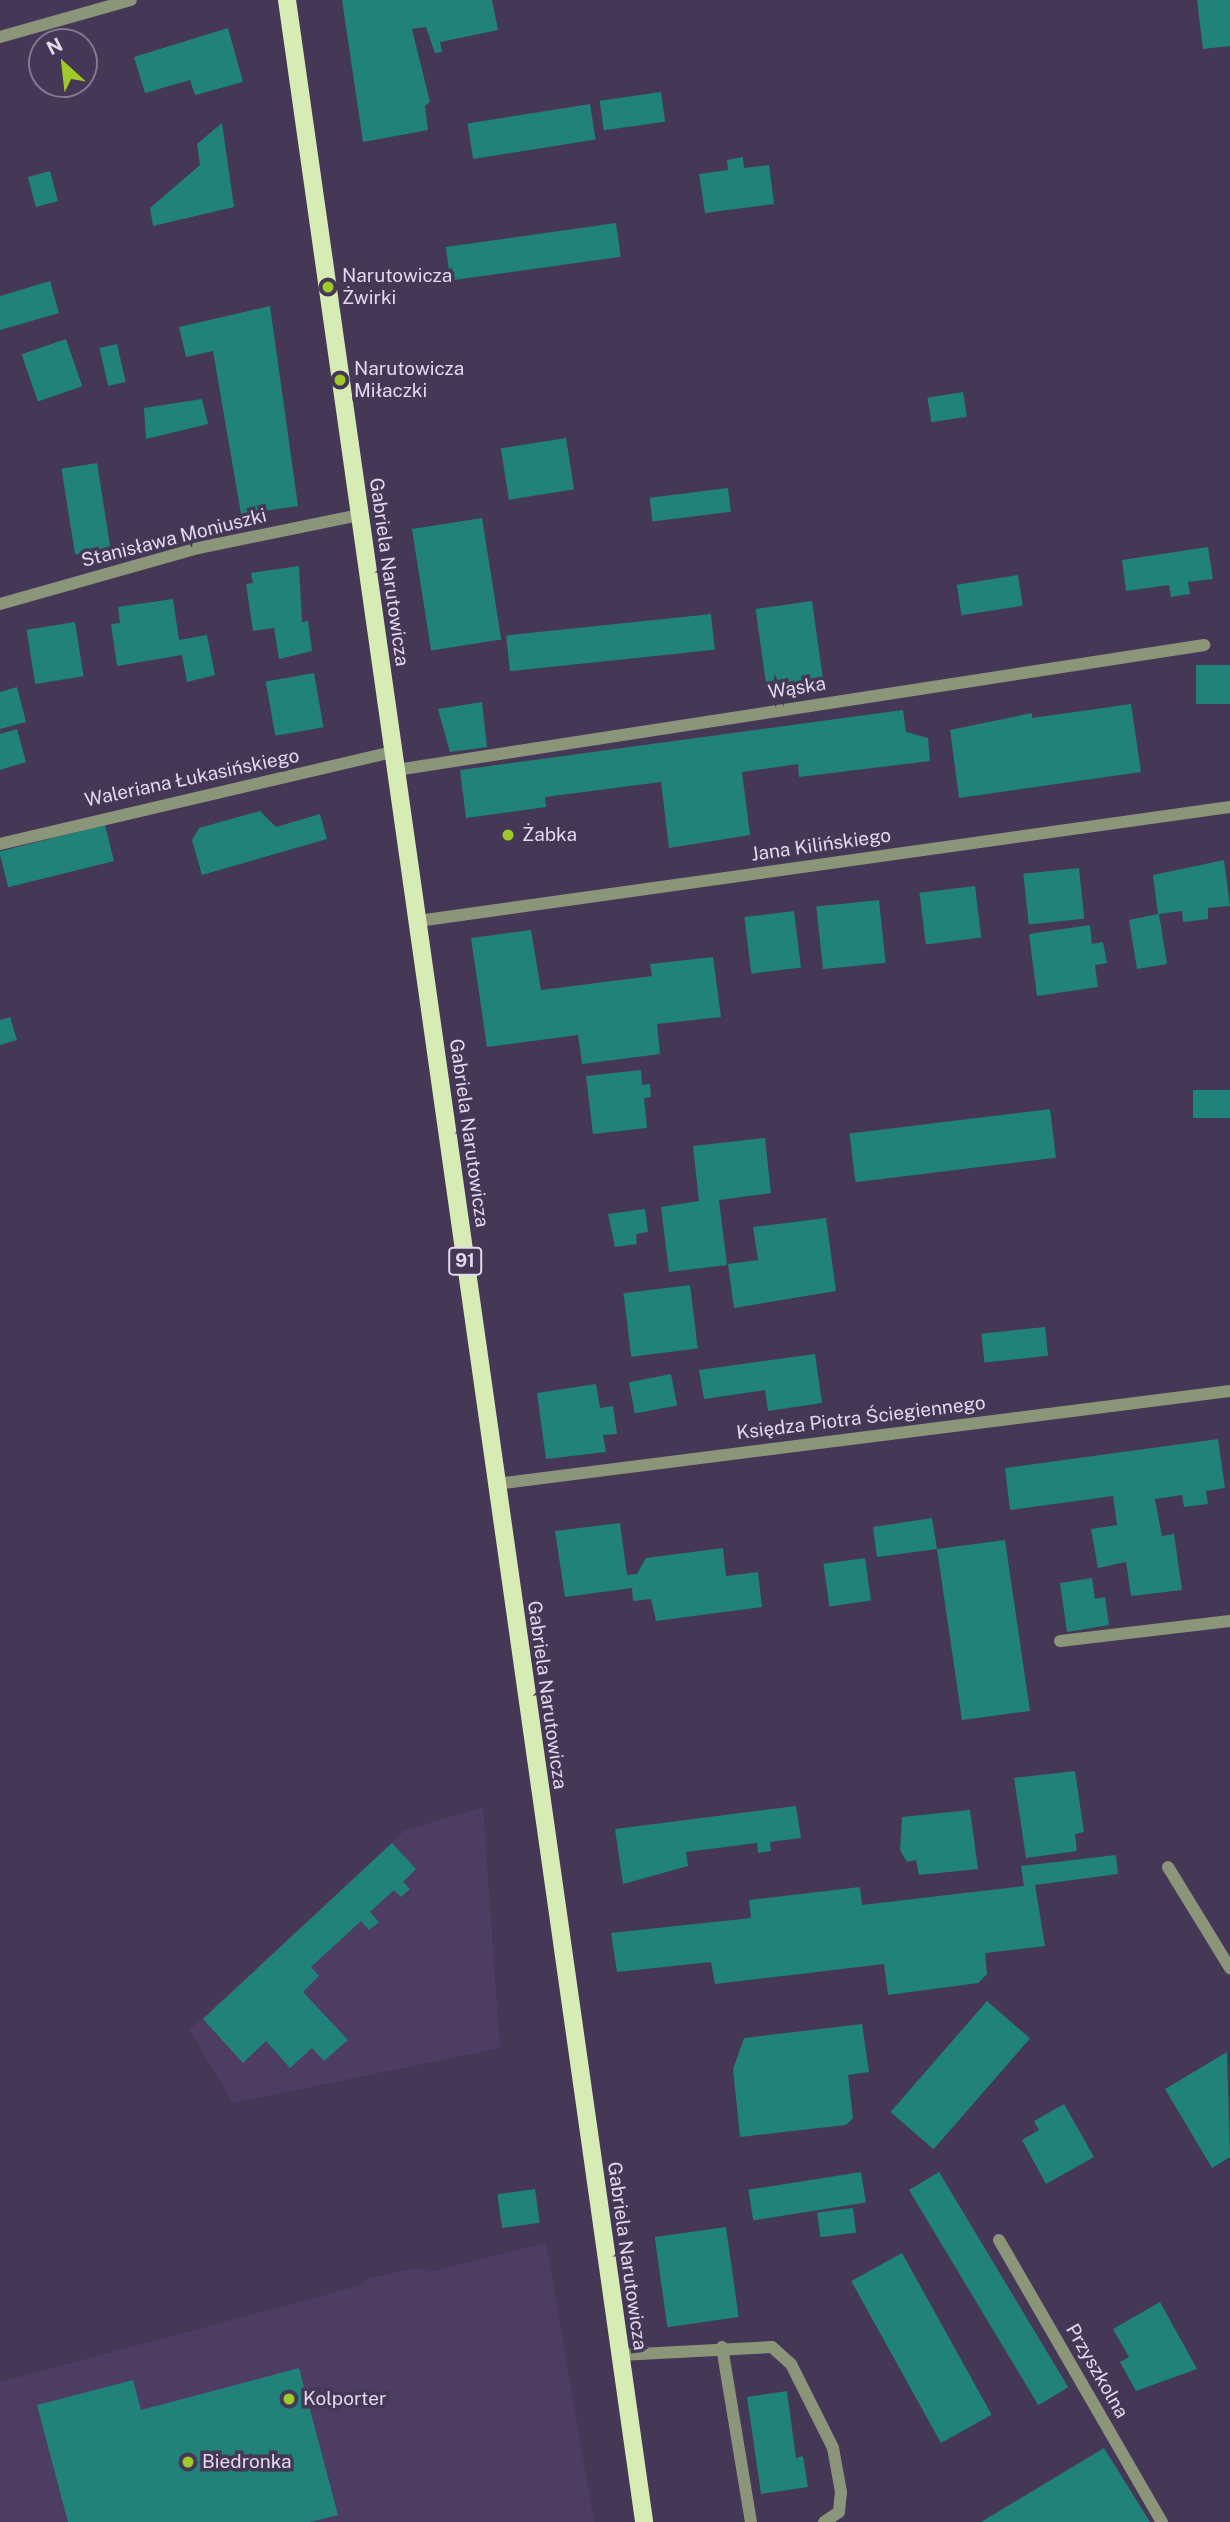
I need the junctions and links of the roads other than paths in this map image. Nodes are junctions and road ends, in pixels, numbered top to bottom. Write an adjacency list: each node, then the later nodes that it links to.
1 (131, 0): 3 (street)
2 (287, 0): 4 (main road, Gabriela Narutowicza / 91)
3 (0, 37)
4 (359, 515): 5 (street, Stanisława Moniuszki); 7 (main road, Gabriela Narutowicza / 91)
5 (0, 604)
6 (1204, 645): 8 (street, Wąska)
7 (393, 752): 8 (main road, Gabriela Narutowicza / 91); 10 (street, Waleriana Łukasińskiego)
8 (396, 770): 11 (main road, Gabriela Narutowicza / 91)
9 (1230, 807): 11 (street, Jana Kilińskiego)
10 (0, 844)
11 (418, 921): 13 (main road, Gabriela Narutowicza / 91)
12 (1230, 1391): 13 (street, Księdza Piotra Ściegiennego)
13 (496, 1484): 20 (main road, Gabriela Narutowicza / 91)
14 (1230, 1621): 15 (street)
15 (1060, 1641)
16 (1168, 1867): 17 (street)
17 (1230, 1968)
18 (999, 2240): 24 (street, Przyszkolna)
19 (722, 2347): 20 (street); 22 (street); 23 (street)
20 (620, 2355): 21 (main road, Gabriela Narutowicza / 91)
21 (643, 2522)
22 (751, 2522)
23 (824, 2522)
24 (1162, 2522)

